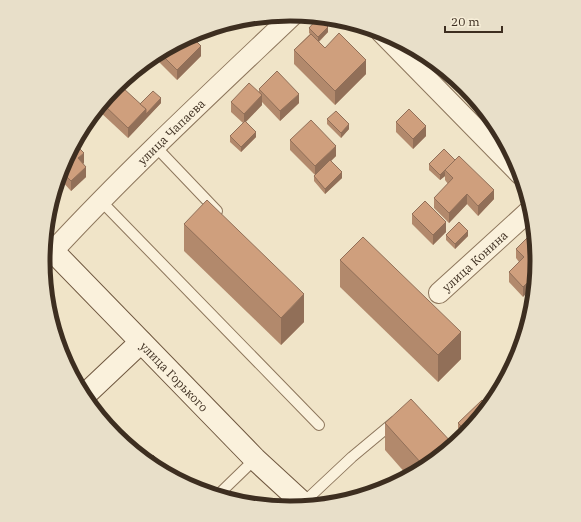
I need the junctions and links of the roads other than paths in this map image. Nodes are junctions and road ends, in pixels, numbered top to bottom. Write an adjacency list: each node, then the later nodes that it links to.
1 (285, 21): 3 (street, улица Чапаева)
2 (393, 44): 4 (street)
3 (155, 146): 5 (street, улица Чапаева); 7 (lane)
4 (510, 163)
5 (100, 200): 8 (street, улица Чапаева); 14 (lane)
6 (526, 214): 10 (street, улица Конина)
7 (227, 221)
8 (51, 247)
9 (51, 249): 11 (street, улица Горького)
10 (439, 292)
11 (141, 342): 12 (street); 15 (street, улица Горького)
12 (89, 392)
13 (402, 415): 18 (lane)
14 (319, 425)
15 (255, 459): 16 (lane); 17 (street, улица Горького)
16 (222, 491)
17 (300, 500)
18 (308, 500)

